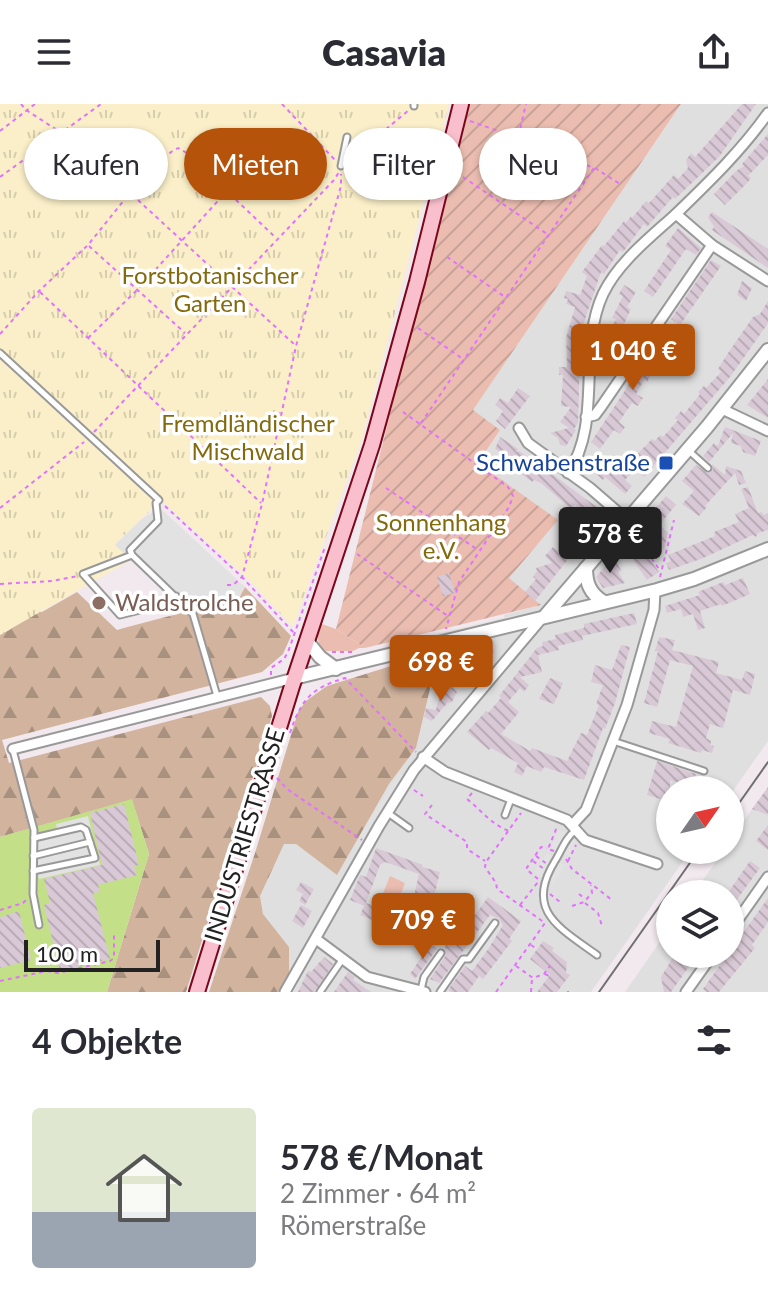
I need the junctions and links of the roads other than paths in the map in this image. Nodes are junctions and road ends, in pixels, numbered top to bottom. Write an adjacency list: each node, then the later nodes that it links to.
1 (461, 104): 26 (main road, INDUSTRIESTRASSE)
2 (768, 113): 5 (street)
3 (343, 156): 4 (lane)
4 (341, 166)
5 (676, 214): 6 (street); 11 (street)
6 (712, 245): 7 (street); 11 (street)
7 (768, 281)
8 (768, 350): 10 (street)
9 (0, 353): 19 (lane)
10 (722, 409): 13 (street); 14 (street)
11 (586, 417): 16 (street)
12 (519, 428): 16 (street)
13 (768, 431)
14 (688, 450): 15 (lane); 17 (street)
15 (708, 468)
16 (568, 473): 17 (street)
17 (627, 520): 20 (street)
18 (768, 549): 21 (street)
19 (132, 555): 22 (lane); 22 (lane)
20 (586, 568): 23 (street); 24 (street)
21 (656, 590): 23 (street); 31 (street)
22 (176, 596): 30 (lane)
23 (604, 602): 24 (street)
24 (545, 616): 25 (street); 27 (street)
25 (508, 624): 27 (street); 28 (street)
26 (301, 637): 28 (street); 29 (main road, INDUSTRIESTRASSE)
27 (519, 645): 33 (street)
28 (336, 669): 29 (street)
29 (294, 678): 30 (street); 57 (main road, INDUSTRIESTRASSE)
30 (217, 696): 32 (street)
31 (612, 741): 34 (lane); 39 (street)
32 (13, 749): 40 (lane)
33 (423, 757): 35 (street); 36 (street)
34 (704, 771)
35 (512, 798): 37 (lane); 39 (street)
36 (387, 813): 38 (lane); 51 (street)
37 (505, 815)
38 (409, 828)
39 (576, 830): 44 (street); 53 (lane)
40 (34, 838): 41 (lane); 43 (lane)
41 (90, 842): 43 (lane); 46 (lane)
42 (650, 847): 44 (street)
43 (33, 856): 46 (lane)
44 (646, 860): 45 (street)
45 (656, 864)
46 (33, 871): 50 (lane)
47 (768, 877): 48 (street)
48 (744, 911)
49 (495, 923): 60 (lane)
50 (39, 925)
51 (316, 939): 54 (street); 58 (street)
52 (441, 953): 56 (lane)
53 (597, 955)
54 (342, 960): 56 (street); 59 (lane)
55 (703, 968): 61 (street)
56 (423, 991)
57 (197, 992)
58 (285, 992)
59 (320, 992)
60 (440, 992)
61 (686, 992)

